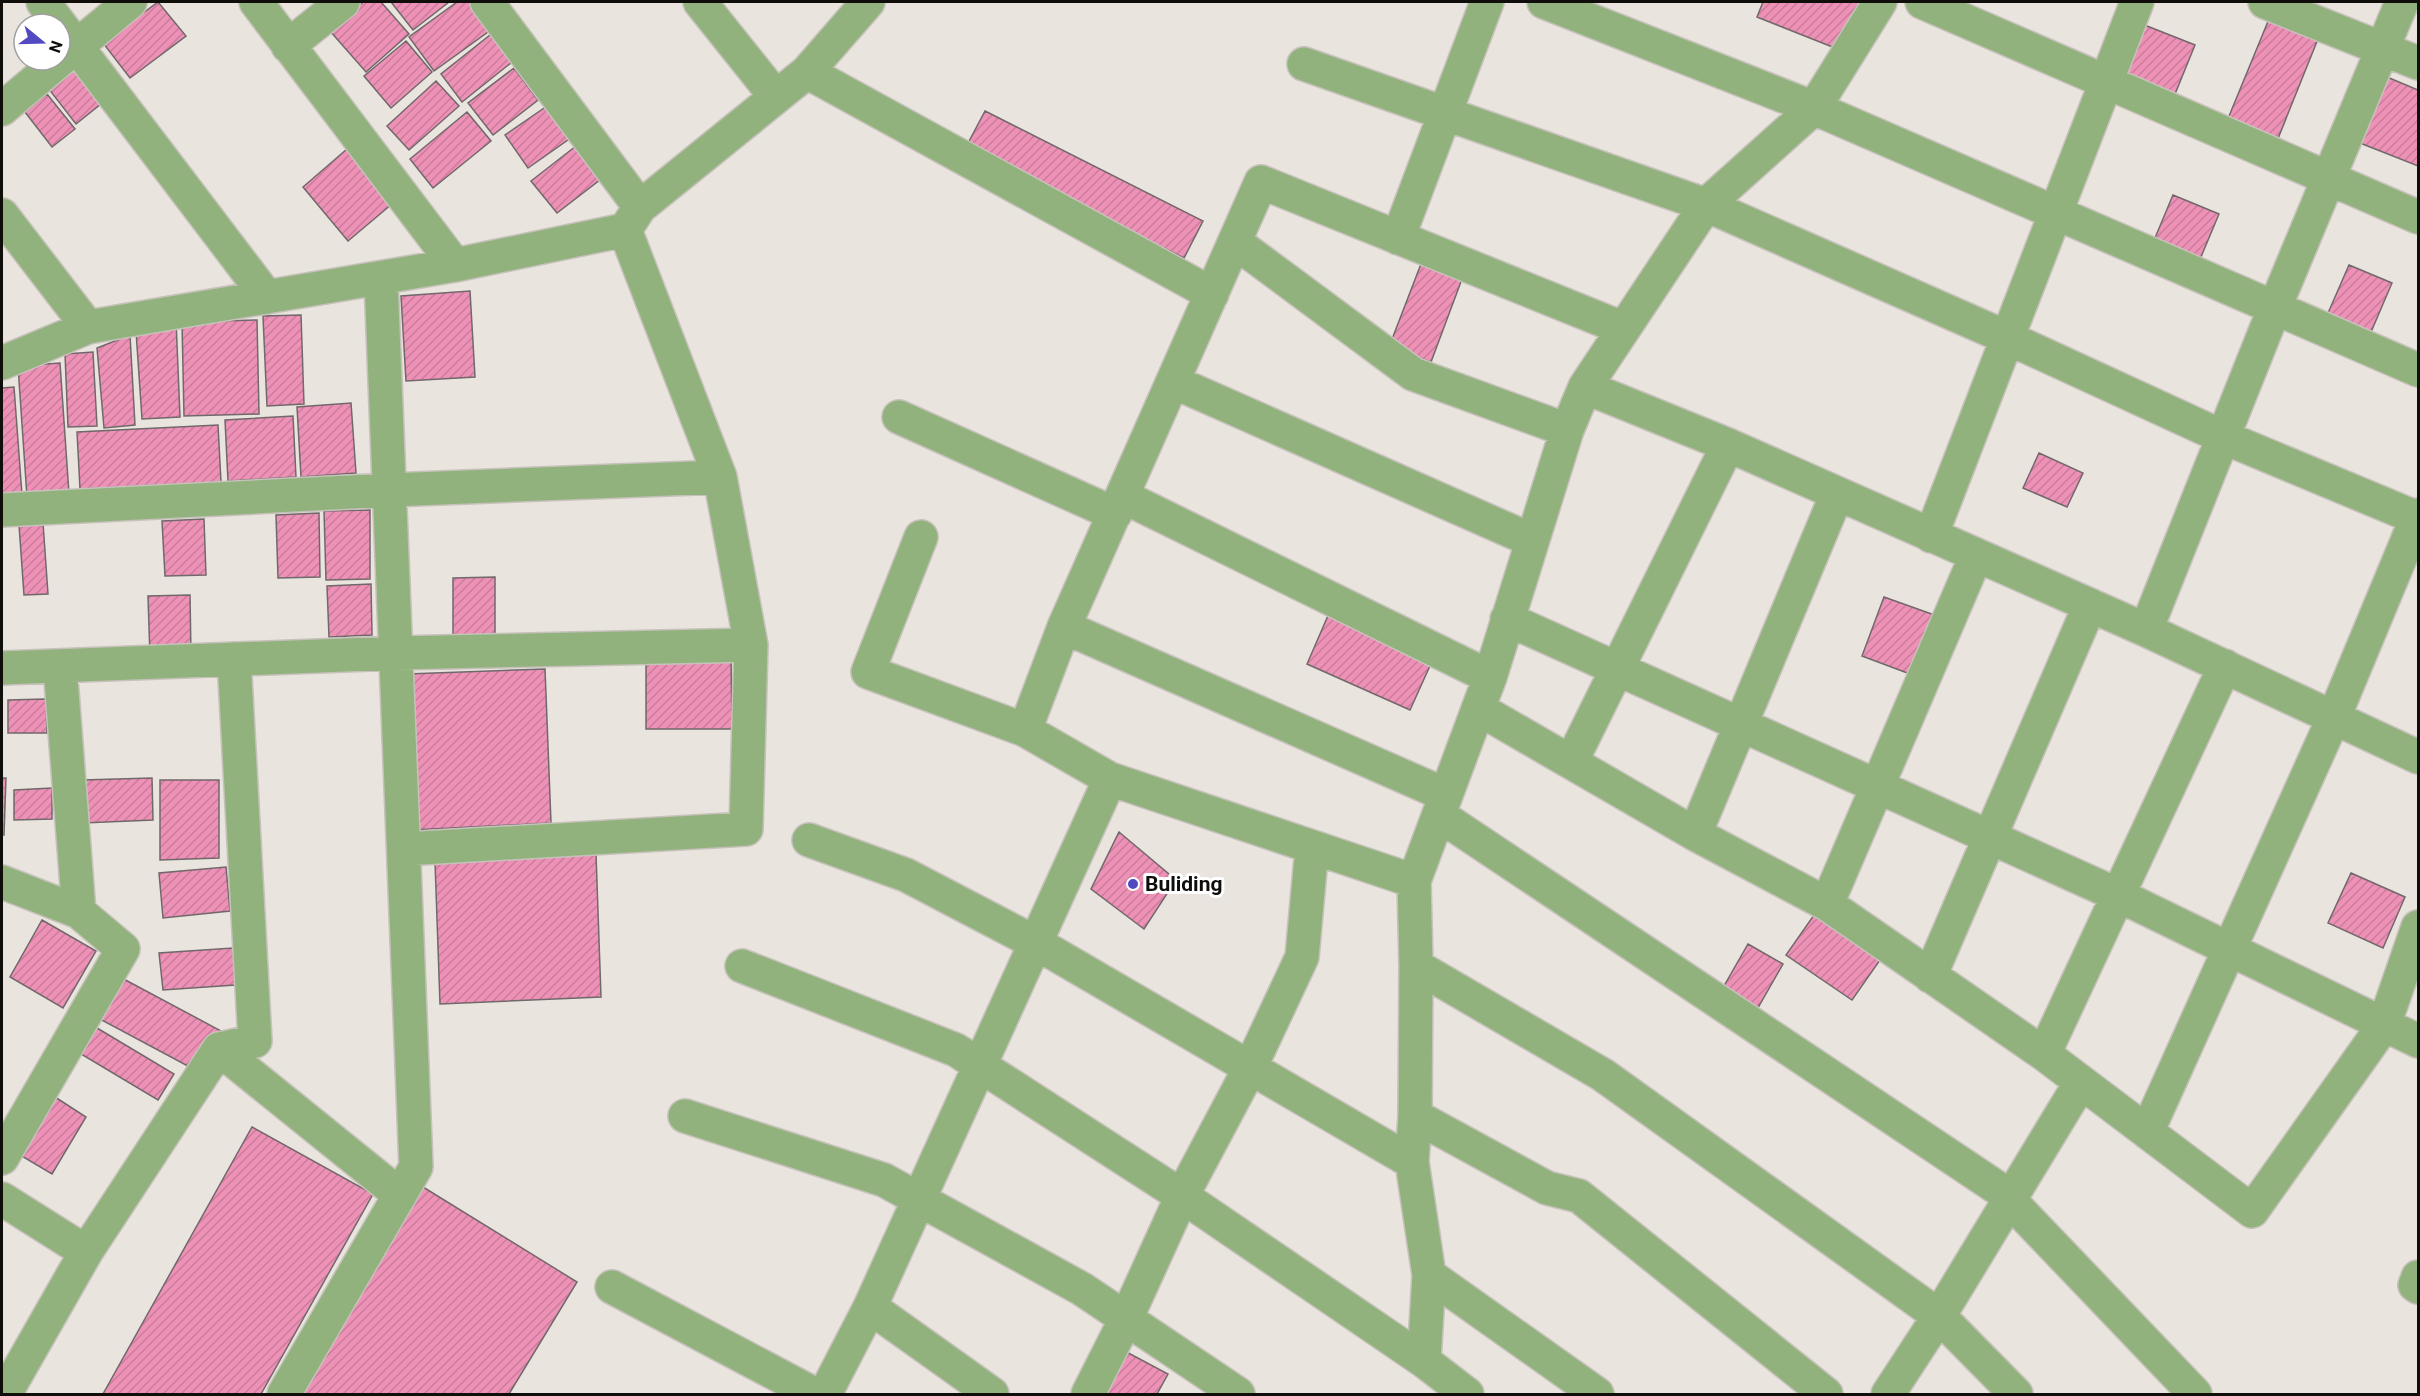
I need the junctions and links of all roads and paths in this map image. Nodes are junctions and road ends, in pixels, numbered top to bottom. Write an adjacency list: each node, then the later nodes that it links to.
1 (130, 2): 16 (street)
2 (256, 2): 14 (street)
3 (343, 2): 14 (street)
4 (487, 2): 32 (street)
5 (700, 2): 23 (street)
6 (868, 2): 21 (street)
7 (1487, 2): 26 (street)
8 (1544, 2): 24 (street)
9 (1880, 2): 24 (street)
10 (1922, 2): 22 (street)
11 (2137, 2): 22 (street)
12 (2265, 2): 15 (street)
13 (2402, 2): 15 (street)
14 (288, 46): 35 (street)
15 (2382, 48): 18 (street); 27 (street)
16 (72, 50)
17 (72, 62): 38 (street)
18 (2418, 63)
19 (1304, 64): 26 (street)
20 (46, 72): 25 (street)
21 (807, 72): 23 (street); 37 (street)
22 (2105, 82): 27 (street); 29 (street)
23 (776, 97): 32 (street)
24 (1814, 108): 28 (street); 29 (street)
25 (2, 109)
26 (1445, 114): 28 (street); 33 (street)
27 (2328, 179): 31 (street); 39 (street)
28 (1706, 205): 41 (street); 42 (street)
29 (2056, 212): 39 (street); 42 (street)
30 (2, 215): 40 (street)
31 (2418, 217)
32 (633, 219): 35 (street); 51 (street)
33 (1398, 238): 34 (street); 41 (street)
34 (1235, 242): 37 (street); 48 (street)
35 (454, 266): 36 (street)
36 (381, 279): 38 (street); 52 (street)
37 (1212, 294): 45 (street)
38 (267, 297): 40 (street)
39 (2275, 307): 44 (street); 49 (street)
40 (88, 327): 43 (street)
41 (1622, 328): 46 (street)
42 (2008, 338): 49 (street); 57 (street)
43 (2, 363)
44 (2418, 370)
45 (1174, 382): 54 (street); 59 (street)
46 (1585, 387): 48 (street); 50 (street)
47 (899, 417): 54 (street)
48 (1567, 430): 59 (street)
49 (2223, 437): 56 (street); 64 (street)
50 (1728, 445): 53 (street); 71 (street)
51 (720, 477): 52 (street); 65 (street)
52 (390, 490): 55 (street); 66 (street)
53 (1837, 494): 57 (street); 75 (street)
54 (1118, 505): 63 (street); 72 (street)
55 (2, 510)
56 (2418, 516): 74 (street)
57 (1931, 536): 60 (street)
58 (921, 537): 76 (street)
59 (1531, 540): 62 (street)
60 (1976, 556): 61 (street); 80 (street)
61 (2090, 605): 64 (street); 83 (street)
62 (1507, 618): 71 (street); 72 (street)
63 (1064, 627): 76 (street); 81 (street)
64 (2146, 630): 69 (street)
65 (752, 645): 66 (street); 86 (street)
66 (396, 653): 67 (street); 86 (street)
67 (234, 659): 68 (street); 100 (street)
68 (60, 666): 70 (street); 91 (street)
69 (2225, 666): 74 (street); 89 (street)
70 (2, 669)
71 (1617, 669): 75 (street); 78 (street)
72 (1490, 677): 73 (street)
73 (1479, 709): 78 (street); 81 (street)
74 (2334, 717): 77 (street); 94 (street)
75 (1741, 725): 80 (street); 82 (street)
76 (1025, 730): 79 (street)
77 (2418, 757)
78 (1571, 762): 82 (street)
79 (1110, 779): 85 (street); 93 (street)
80 (1877, 786): 83 (street); 90 (street)
81 (1442, 805): 87 (street); 114 (street)
82 (1695, 834): 90 (street)
83 (1990, 837): 89 (street); 97 (street)
84 (809, 840): 93 (street)
85 (1312, 847): 87 (street); 103 (street)
86 (404, 849): 110 (street)
87 (1414, 881): 96 (street)
88 (2, 882): 91 (street)
89 (2118, 896): 94 (street); 101 (street)
90 (1827, 904): 97 (street)
91 (79, 912): 108 (street)
92 (2418, 927): 98 (street)
93 (1036, 943): 102 (street); 103 (street)
94 (2230, 949): 98 (street); 107 (street)
95 (742, 966): 102 (street)
96 (1416, 966): 106 (street); 121 (street)
97 (1930, 976): 101 (street)
98 (2384, 1025): 99 (street); 107 (street)
99 (2418, 1041)
100 (219, 1049): 110 (street); 115 (street)
101 (2044, 1054): 104 (street)
102 (980, 1065): 111 (street); 113 (street)
103 (1250, 1068): 109 (street); 111 (street)
104 (2081, 1082): 107 (street); 114 (street)
105 (685, 1116): 113 (street)
106 (1415, 1116): 109 (street); 133 (street)
107 (2147, 1132)
108 (2, 1158)
109 (1412, 1162): 116 (street)
110 (400, 1195): 125 (street)
111 (1182, 1196): 122 (street); 123 (street)
112 (2, 1198): 115 (street)
113 (919, 1200): 120 (street); 122 (street)
114 (2009, 1201): 121 (street); 136 (street)
115 (86, 1252): 124 (street)
116 (1429, 1275): 123 (street); 132 (street)
117 (2418, 1277): 119 (street)
118 (612, 1287): 126 (street)
119 (2418, 1287)
120 (870, 1307): 127 (street); 128 (street)
121 (1939, 1316): 134 (street); 135 (street)
122 (1126, 1319): 129 (street); 130 (street)
123 (1424, 1361): 131 (street)
124 (6, 1395)
125 (284, 1395)
126 (814, 1395)
127 (825, 1395)
128 (992, 1395)
129 (1088, 1395)
130 (1238, 1395)
131 (1467, 1395)
132 (1597, 1395)
133 (1826, 1395)
134 (1888, 1395)
135 (2016, 1395)
136 (2195, 1395)

